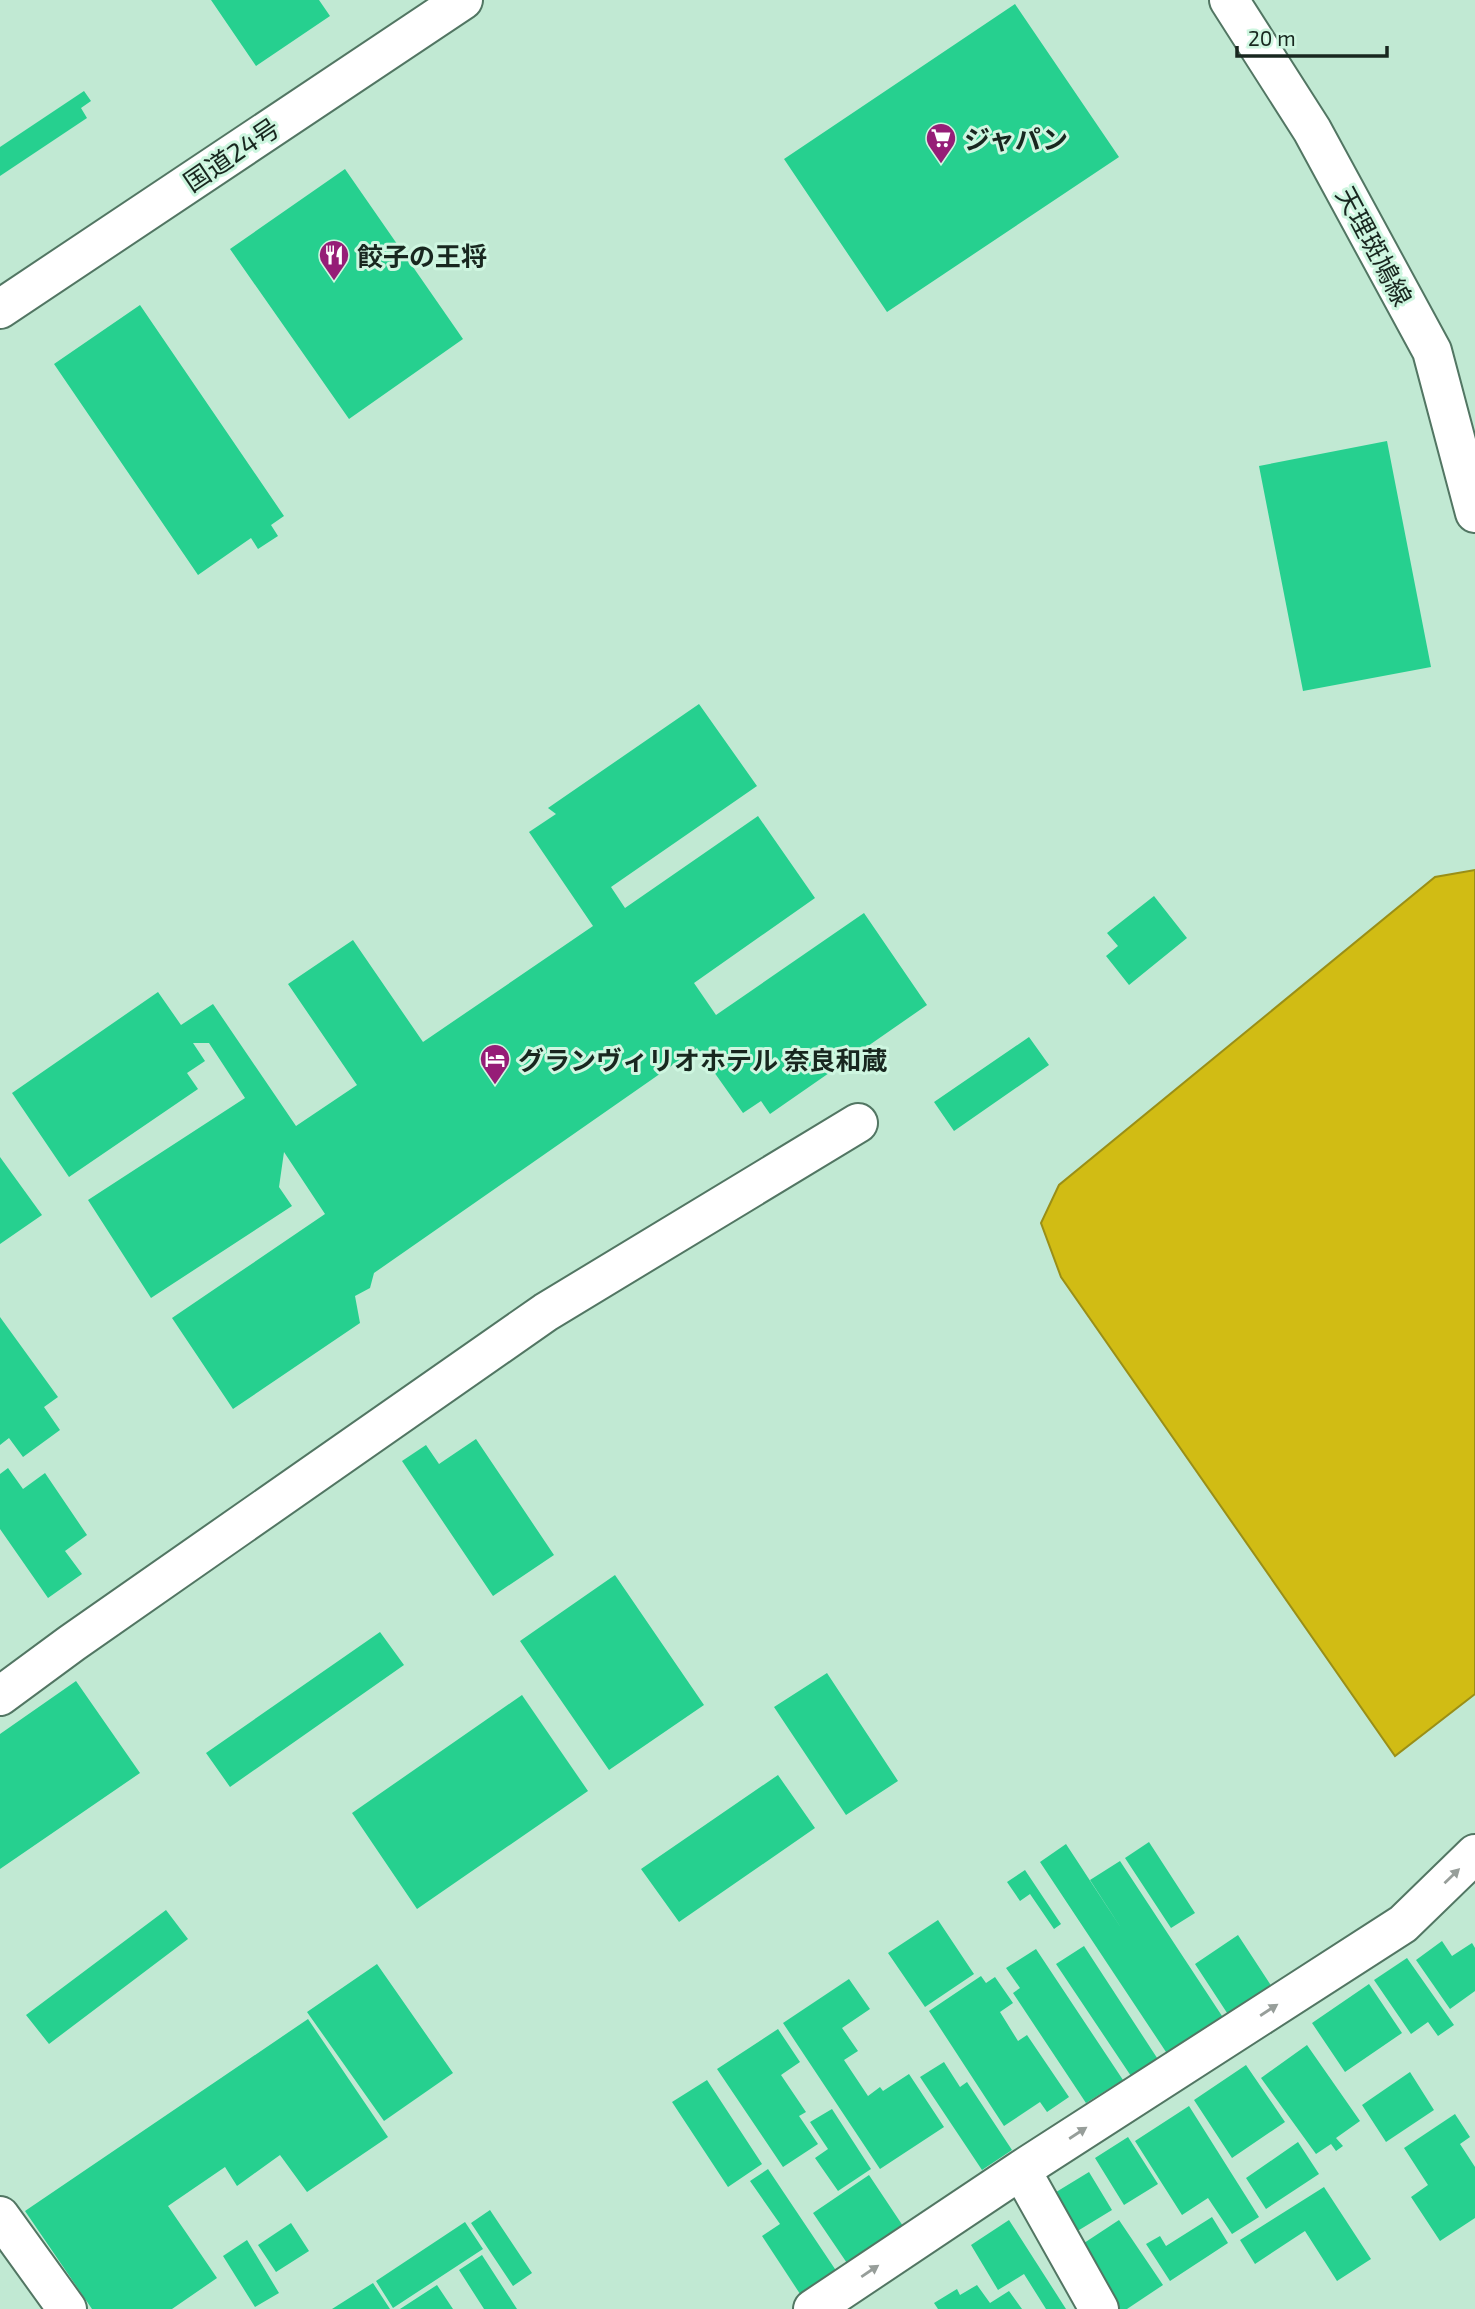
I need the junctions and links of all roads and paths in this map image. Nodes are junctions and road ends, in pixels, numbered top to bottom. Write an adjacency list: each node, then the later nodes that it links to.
1 (463, 0): 3 (main road, 国道24号)
2 (1229, 0): 4 (main road, 天理斑鳩線)
3 (0, 309)
4 (1475, 513)
5 (858, 1123): 6 (main road)
6 (0, 1696)
7 (1475, 1854): 8 (main road, one-way to 7)
8 (1021, 2171): 11 (main road, one-way to 8); 12 (main road)
9 (0, 2216): 10 (main road)
10 (67, 2309)
11 (813, 2309)
12 (1099, 2309)

